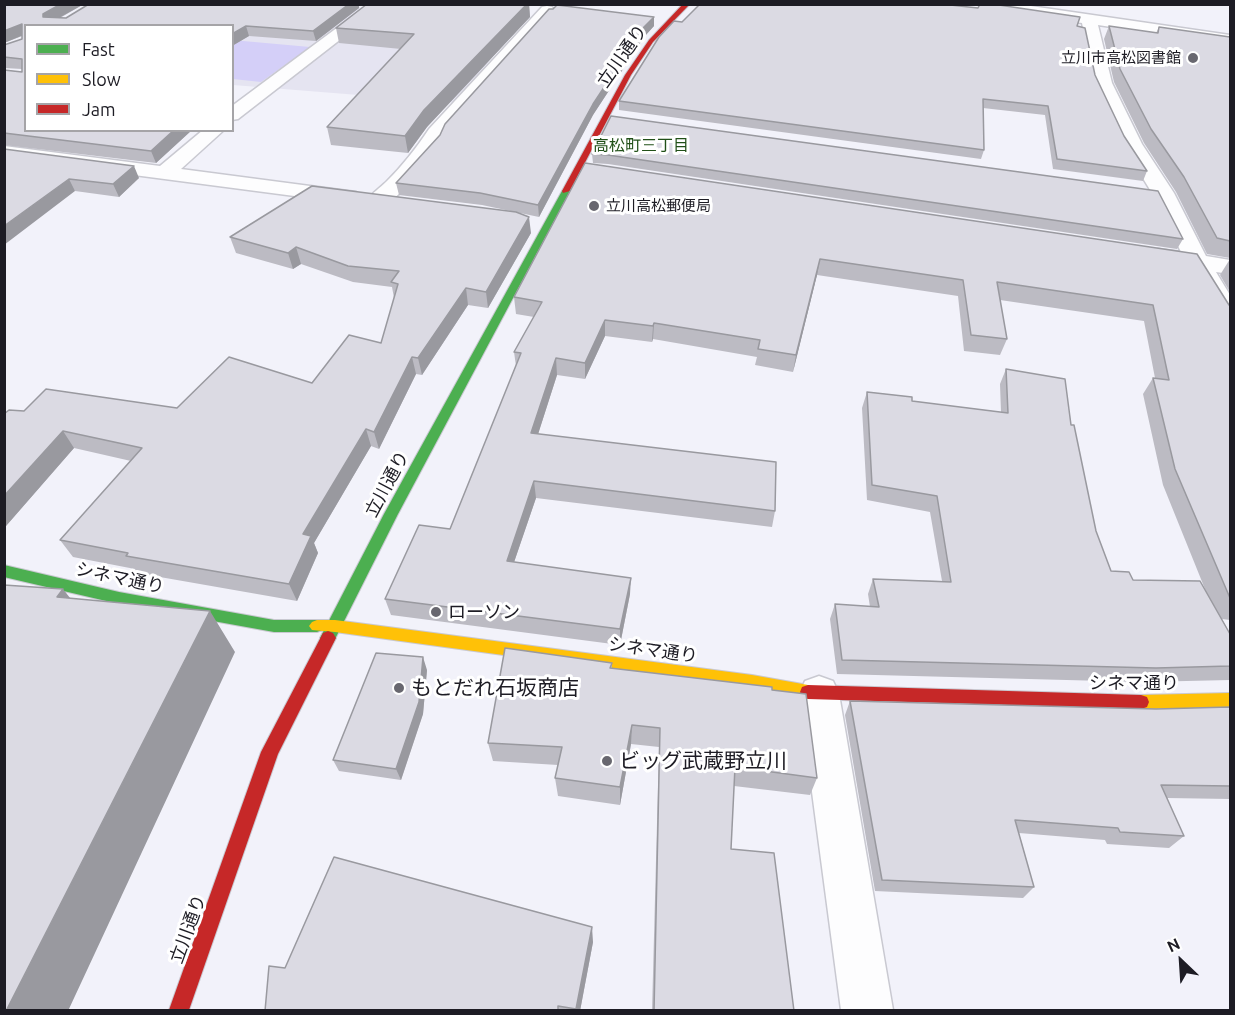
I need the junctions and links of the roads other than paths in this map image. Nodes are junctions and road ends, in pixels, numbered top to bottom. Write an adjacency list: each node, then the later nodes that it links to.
1 (379, 4): 8 (street)
2 (687, 4): 10 (main road, 立川通り)
3 (984, 4): 5 (street)
4 (526, 7): 17 (street)
5 (1089, 20): 6 (street); 16 (street)
6 (1230, 40)
7 (234, 96): 8 (street)
8 (253, 99): 9 (street)
9 (234, 114)
10 (604, 116): 11 (street); 20 (main road, 立川通り)
11 (627, 119)
12 (212, 132): 14 (street)
13 (4, 152): 14 (street)
14 (163, 174): 17 (street)
15 (1140, 190): 16 (street)
16 (1163, 193): 22 (street)
17 (377, 201): 18 (street)
18 (399, 204)
19 (526, 222): 20 (street)
20 (546, 230): 26 (main road, 立川通り)
21 (1139, 253): 22 (street)
22 (1198, 263): 23 (street); 24 (street)
23 (1230, 267)
24 (1230, 315)
25 (4, 571): 26 (main road, シネマ通り)
26 (335, 626): 27 (main road, シネマ通り); 29 (main road, 立川通り)
27 (819, 694): 28 (main road, シネマ通り); 30 (street)
28 (1230, 700)
29 (178, 1011)
30 (867, 1011)

